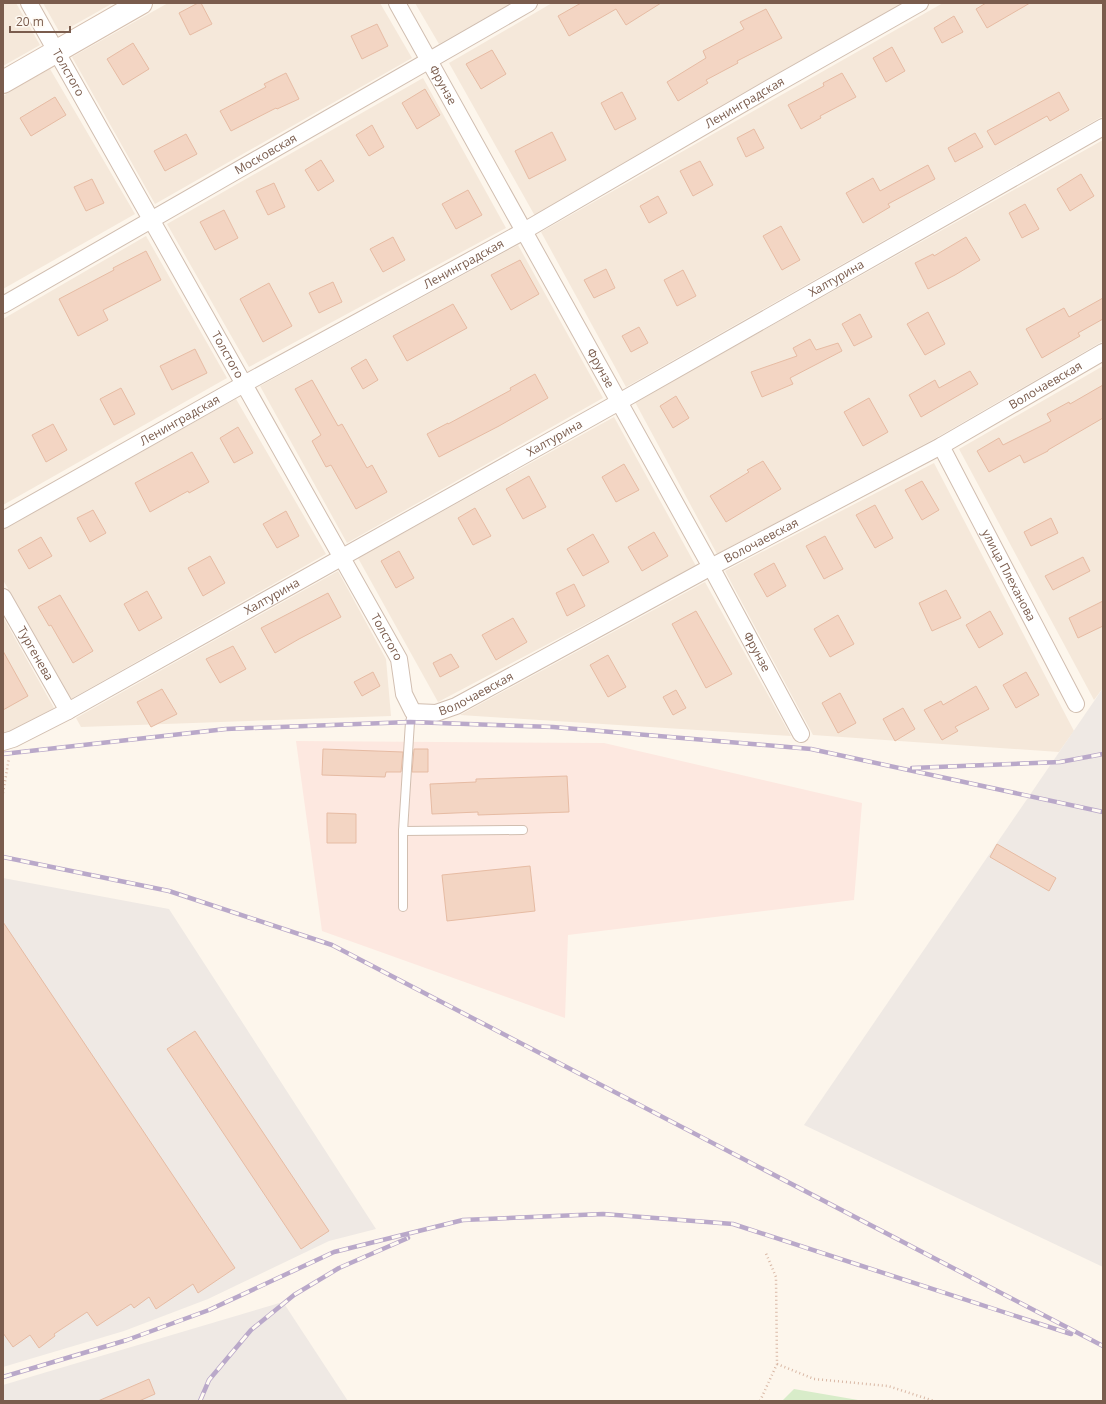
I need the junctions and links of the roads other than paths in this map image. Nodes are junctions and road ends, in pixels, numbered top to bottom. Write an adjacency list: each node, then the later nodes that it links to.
1 (28, 3): 6 (street, Толстого)
2 (141, 3): 6 (street)
3 (397, 3): 7 (street, Фрунзе)
4 (529, 3): 7 (street, Московская)
5 (920, 3): 11 (street, Ленинградская)
6 (57, 51): 8 (street); 10 (street, Толстого)
7 (430, 59): 10 (street, Московская); 11 (street, Фрунзе)
8 (3, 82)
9 (1103, 127): 15 (street, Халтурина)
10 (152, 220): 12 (street, Московская); 14 (street, Толстого)
11 (524, 231): 14 (street, Ленинградская); 15 (street, Фрунзе)
12 (3, 305)
13 (1103, 352): 16 (street, Волочаевская)
14 (244, 384): 17 (street, Ленинградская); 18 (street, Толстого)
15 (619, 402): 18 (street, Халтурина); 19 (street, Фрунзе)
16 (941, 446): 19 (street, Волочаевская); 21 (street, улица Плеханова)
17 (3, 520)
18 (342, 557): 22 (street, Халтурина); 23 (street, Толстого)
19 (711, 567): 23 (street, Волочаевская); 24 (street, Фрунзе)
20 (3, 597): 22 (street, Тургенева)
21 (1076, 704)
22 (68, 711): 25 (street, Халтурина)
23 (413, 712): 27 (lane)
24 (801, 734)
25 (8, 740)
26 (522, 830): 27 (lane)
27 (404, 831): 28 (lane)
28 (403, 907)

